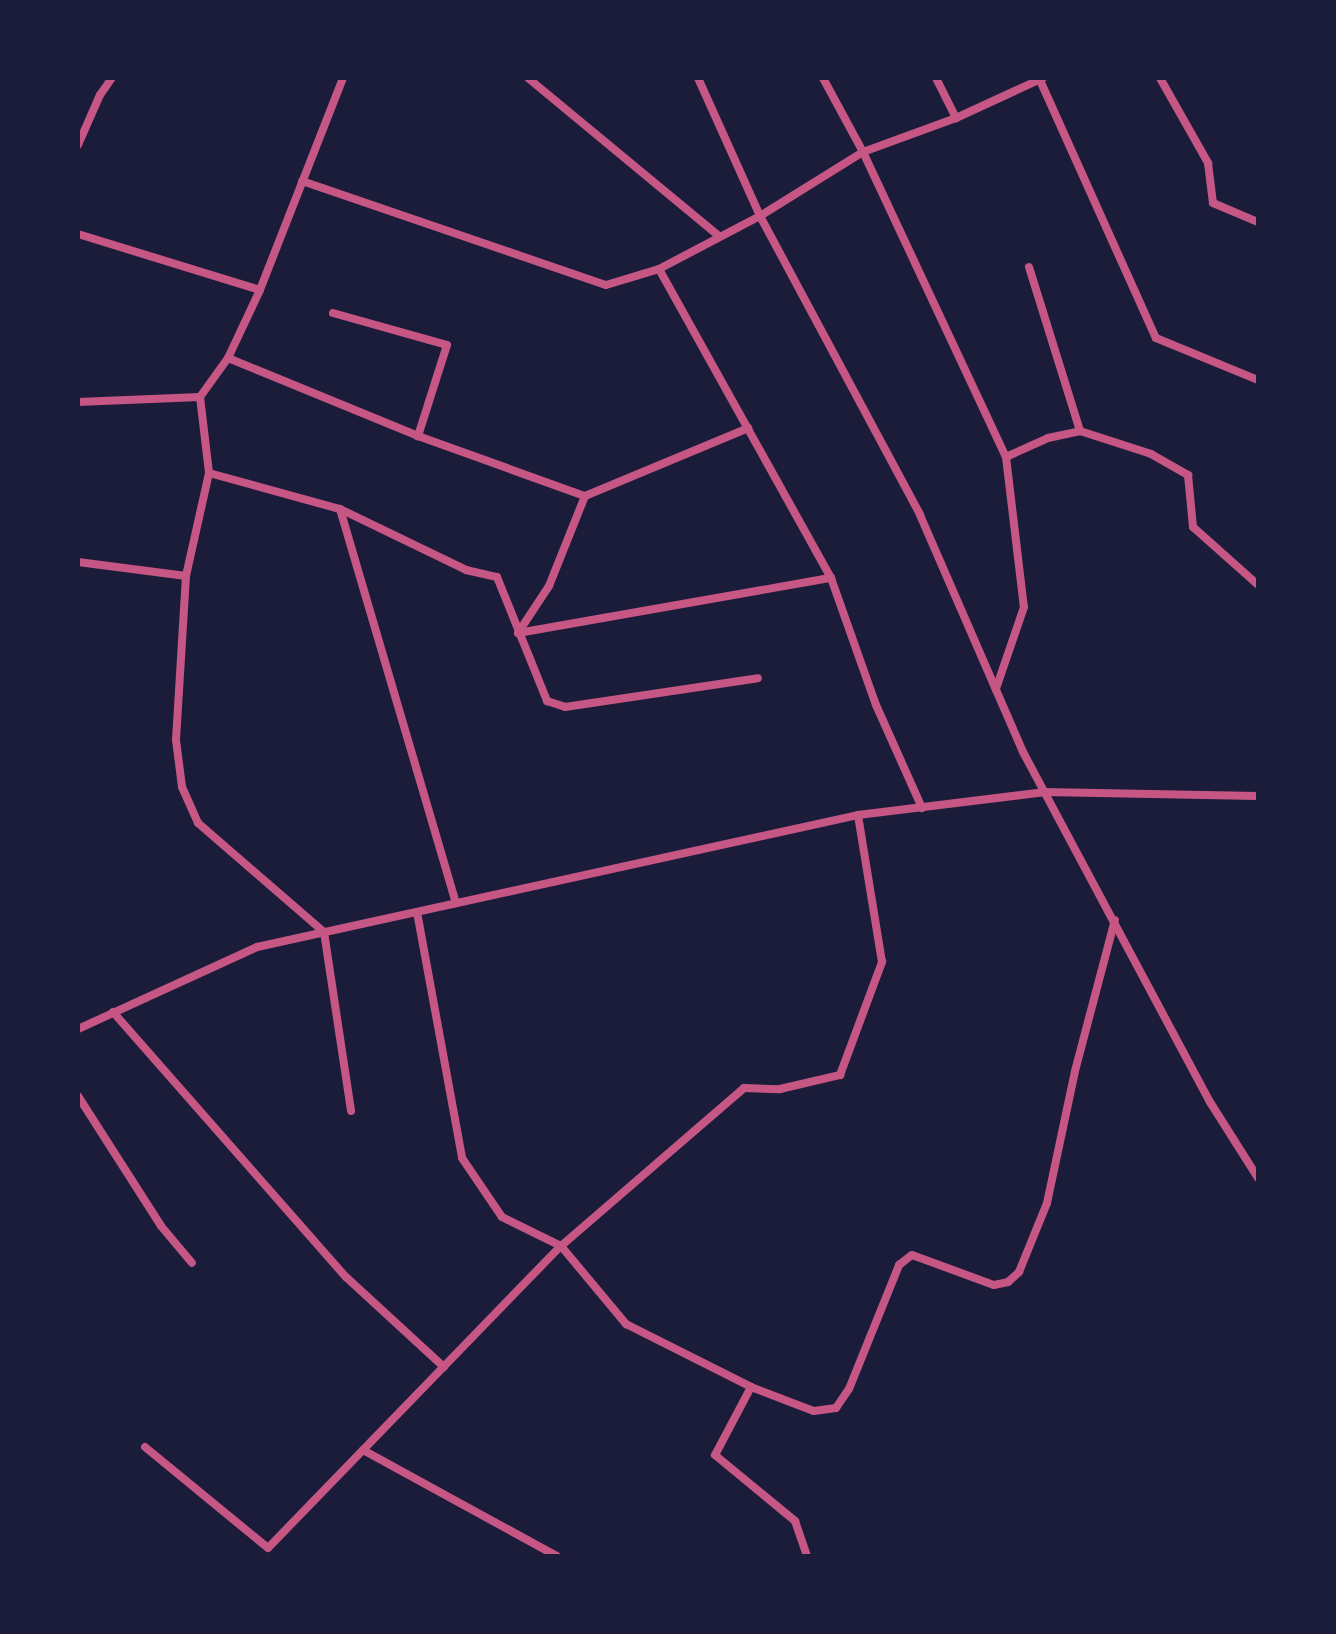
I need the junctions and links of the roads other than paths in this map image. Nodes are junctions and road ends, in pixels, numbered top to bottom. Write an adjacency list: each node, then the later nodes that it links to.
1 (112, 78): 10 (street)
2 (343, 78): 12 (street)
3 (528, 78): 16 (street)
4 (698, 78): 13 (street)
5 (823, 78): 11 (street)
6 (936, 78): 9 (street)
7 (1041, 78): 9 (street); 22 (street)
8 (1160, 78): 14 (street)
9 (956, 118): 11 (street)
10 (78, 145)
11 (863, 152): 13 (street); 28 (street)
12 (302, 181): 18 (street); 19 (street)
13 (760, 216): 16 (street); 38 (street)
14 (1258, 222)
15 (78, 234): 19 (street)
16 (718, 235): 18 (street)
17 (1029, 267): 26 (street)
18 (659, 269): 25 (street)
19 (260, 290): 21 (street)
20 (333, 313): 27 (street)
21 (228, 358): 23 (street); 27 (street)
22 (1258, 380)
23 (200, 397): 24 (street); 29 (street)
24 (78, 402)
25 (748, 428): 30 (street); 34 (street)
26 (1080, 431): 28 (street); 35 (street)
27 (418, 436): 30 (street)
28 (1006, 457): 38 (street)
29 (209, 473): 31 (street); 33 (street)
30 (585, 496): 36 (street)
31 (340, 509): 36 (street); 43 (street)
32 (78, 562): 33 (street)
33 (186, 576): 46 (street)
34 (831, 578): 36 (street); 41 (street)
35 (1258, 585)
36 (518, 633): 37 (street)
37 (758, 678)
38 (996, 690): 39 (street)
39 (1044, 792): 40 (street); 41 (street); 45 (street)
40 (1258, 796)
41 (922, 808): 42 (street)
42 (858, 815): 43 (street); 52 (street)
43 (456, 903): 44 (street)
44 (417, 912): 46 (street); 52 (street)
45 (1115, 920): 51 (street); 55 (street)
46 (324, 932): 47 (street); 50 (street)
47 (113, 1012): 48 (street); 54 (street)
48 (78, 1029)
49 (78, 1096): 53 (street)
50 (351, 1111)
51 (1258, 1178)
52 (561, 1246): 54 (street); 55 (street)
53 (192, 1263)
54 (444, 1367): 57 (street)
55 (751, 1387): 59 (street)
56 (145, 1447): 57 (street)
57 (363, 1450): 58 (street)
58 (557, 1556)
59 (807, 1556)

